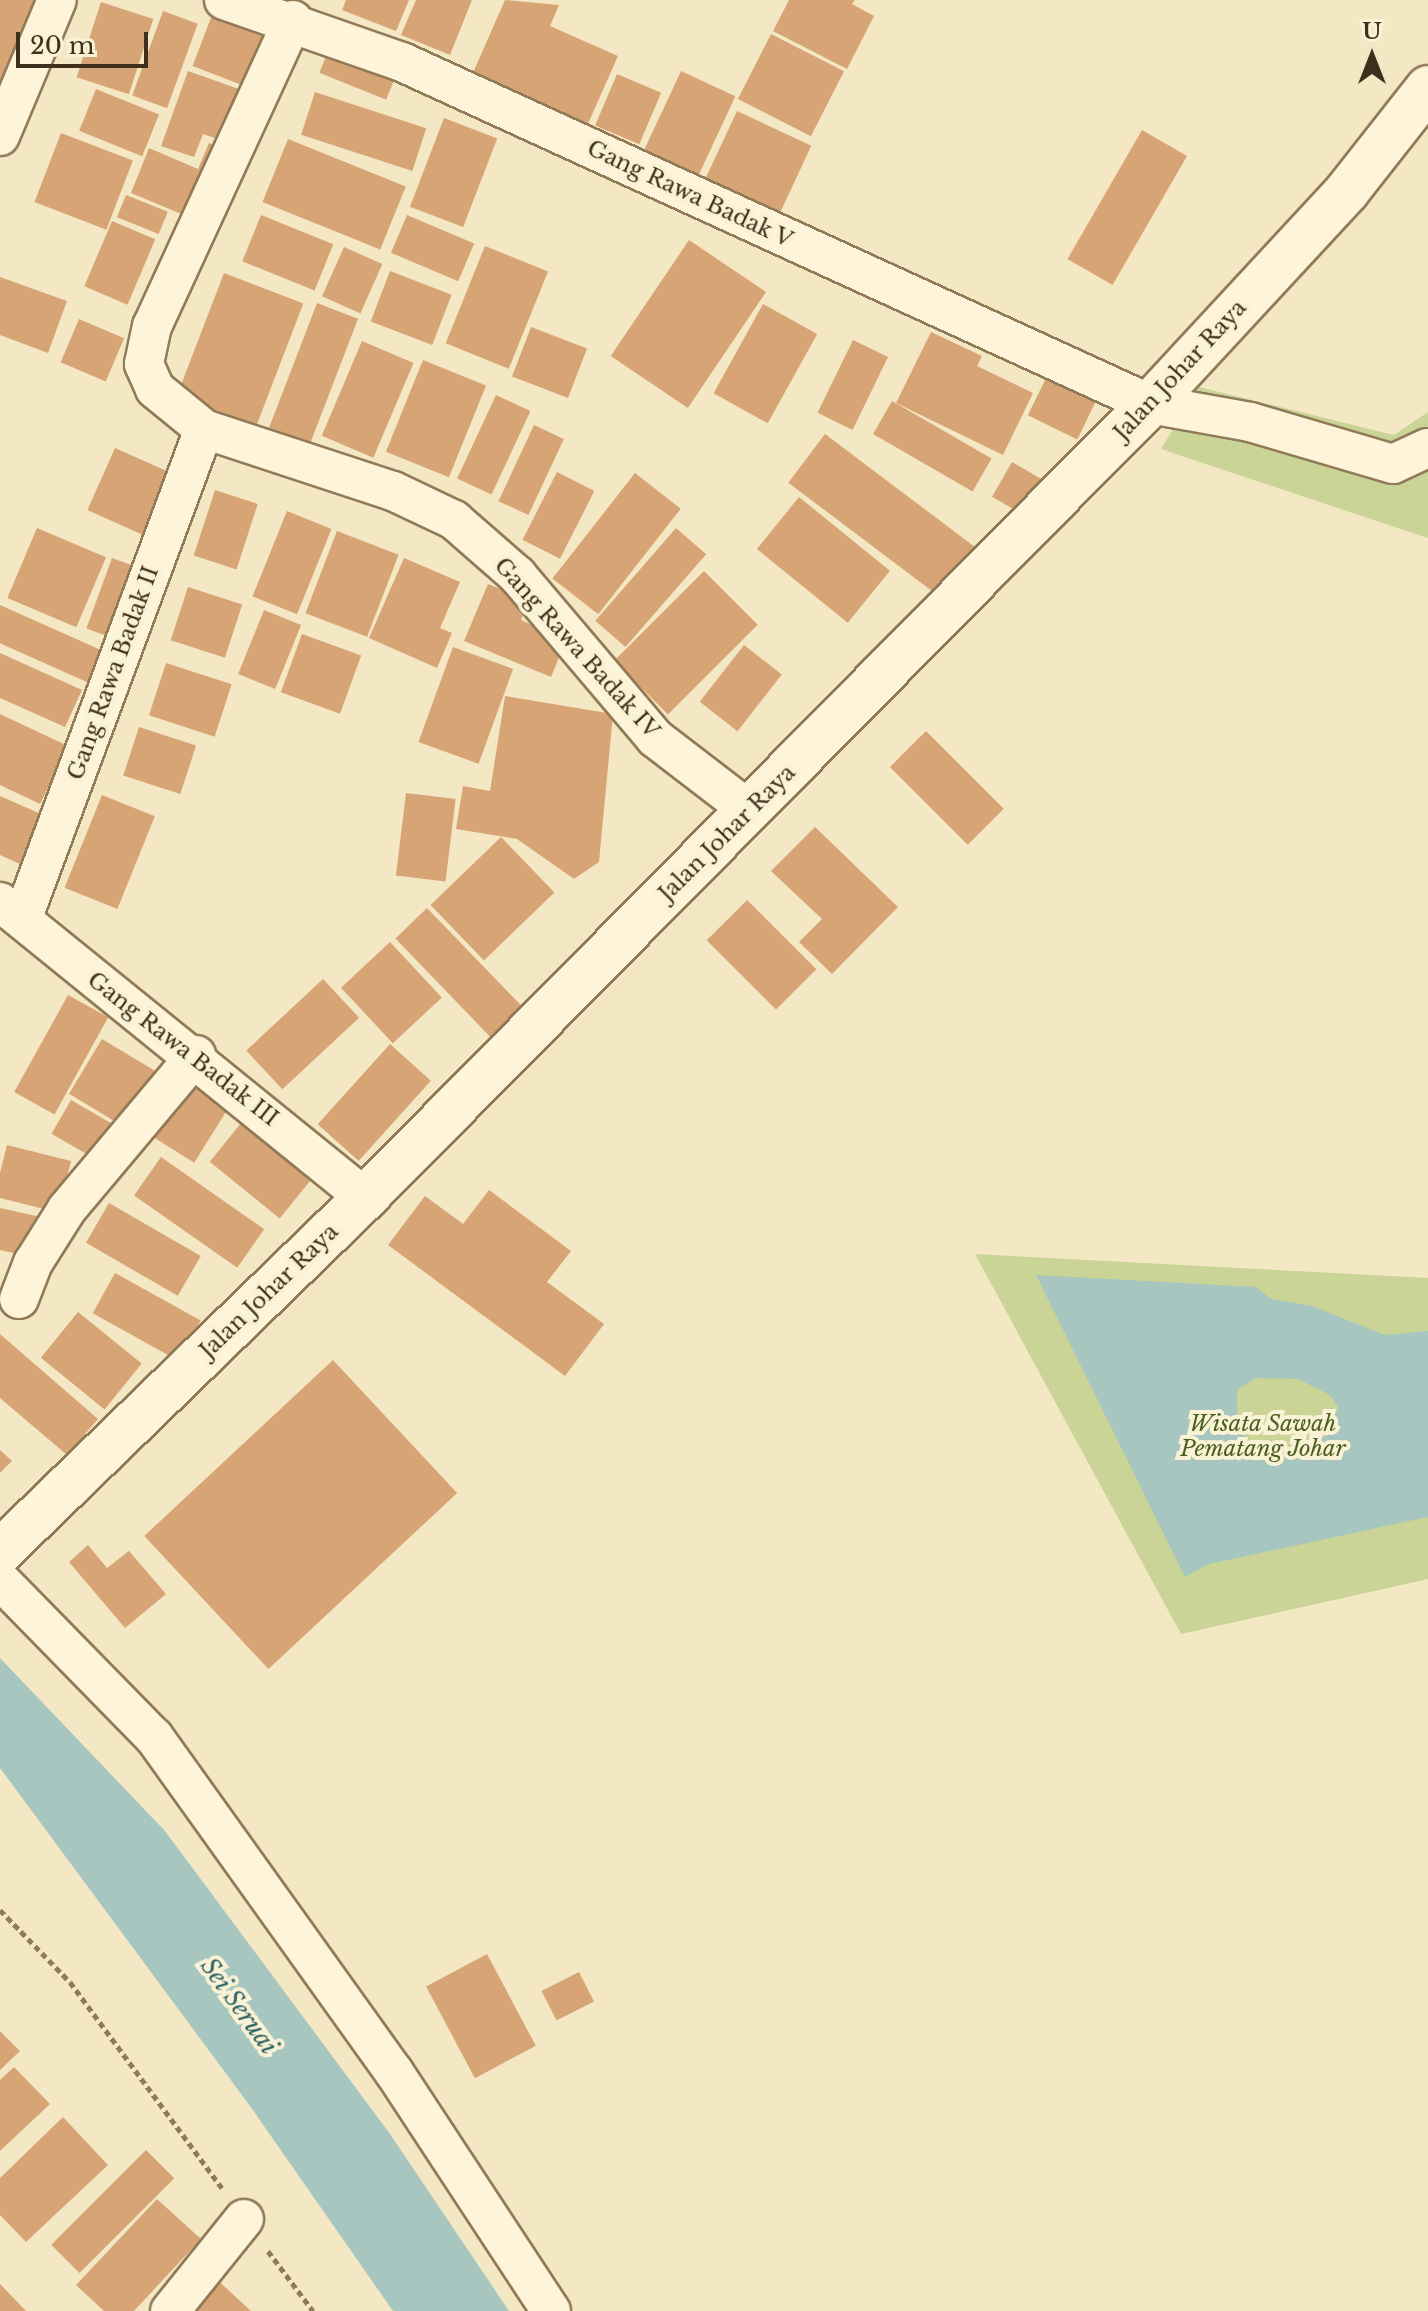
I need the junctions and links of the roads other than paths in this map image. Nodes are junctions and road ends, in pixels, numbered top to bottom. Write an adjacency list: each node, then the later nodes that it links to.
1 (57, 0): 5 (street)
2 (224, 0): 3 (street, Gang Rawa Badak V)
3 (293, 20): 6 (street, Gang Rawa Badak V); 7 (street, Gang Rawa Badak IV)
4 (1428, 88): 6 (street, Jalan Johar Raya)
5 (0, 136)
6 (1150, 404): 8 (street, Gang Rawa Badak V); 9 (street, Jalan Johar Raya)
7 (204, 429): 9 (street, Gang Rawa Badak IV); 10 (street, Gang Rawa Badak II)
8 (1428, 448)
9 (750, 811): 12 (street, Jalan Johar Raya)
10 (12, 909): 11 (street, Gang Rawa Badak III)
11 (196, 1055): 12 (street, Gang Rawa Badak III); 13 (street)
12 (365, 1198): 14 (street, Jalan Johar Raya)
13 (19, 1299)
14 (0, 1552)
15 (0, 1580): 18 (street)
16 (244, 2219): 17 (street)
17 (170, 2311)
18 (551, 2311)

